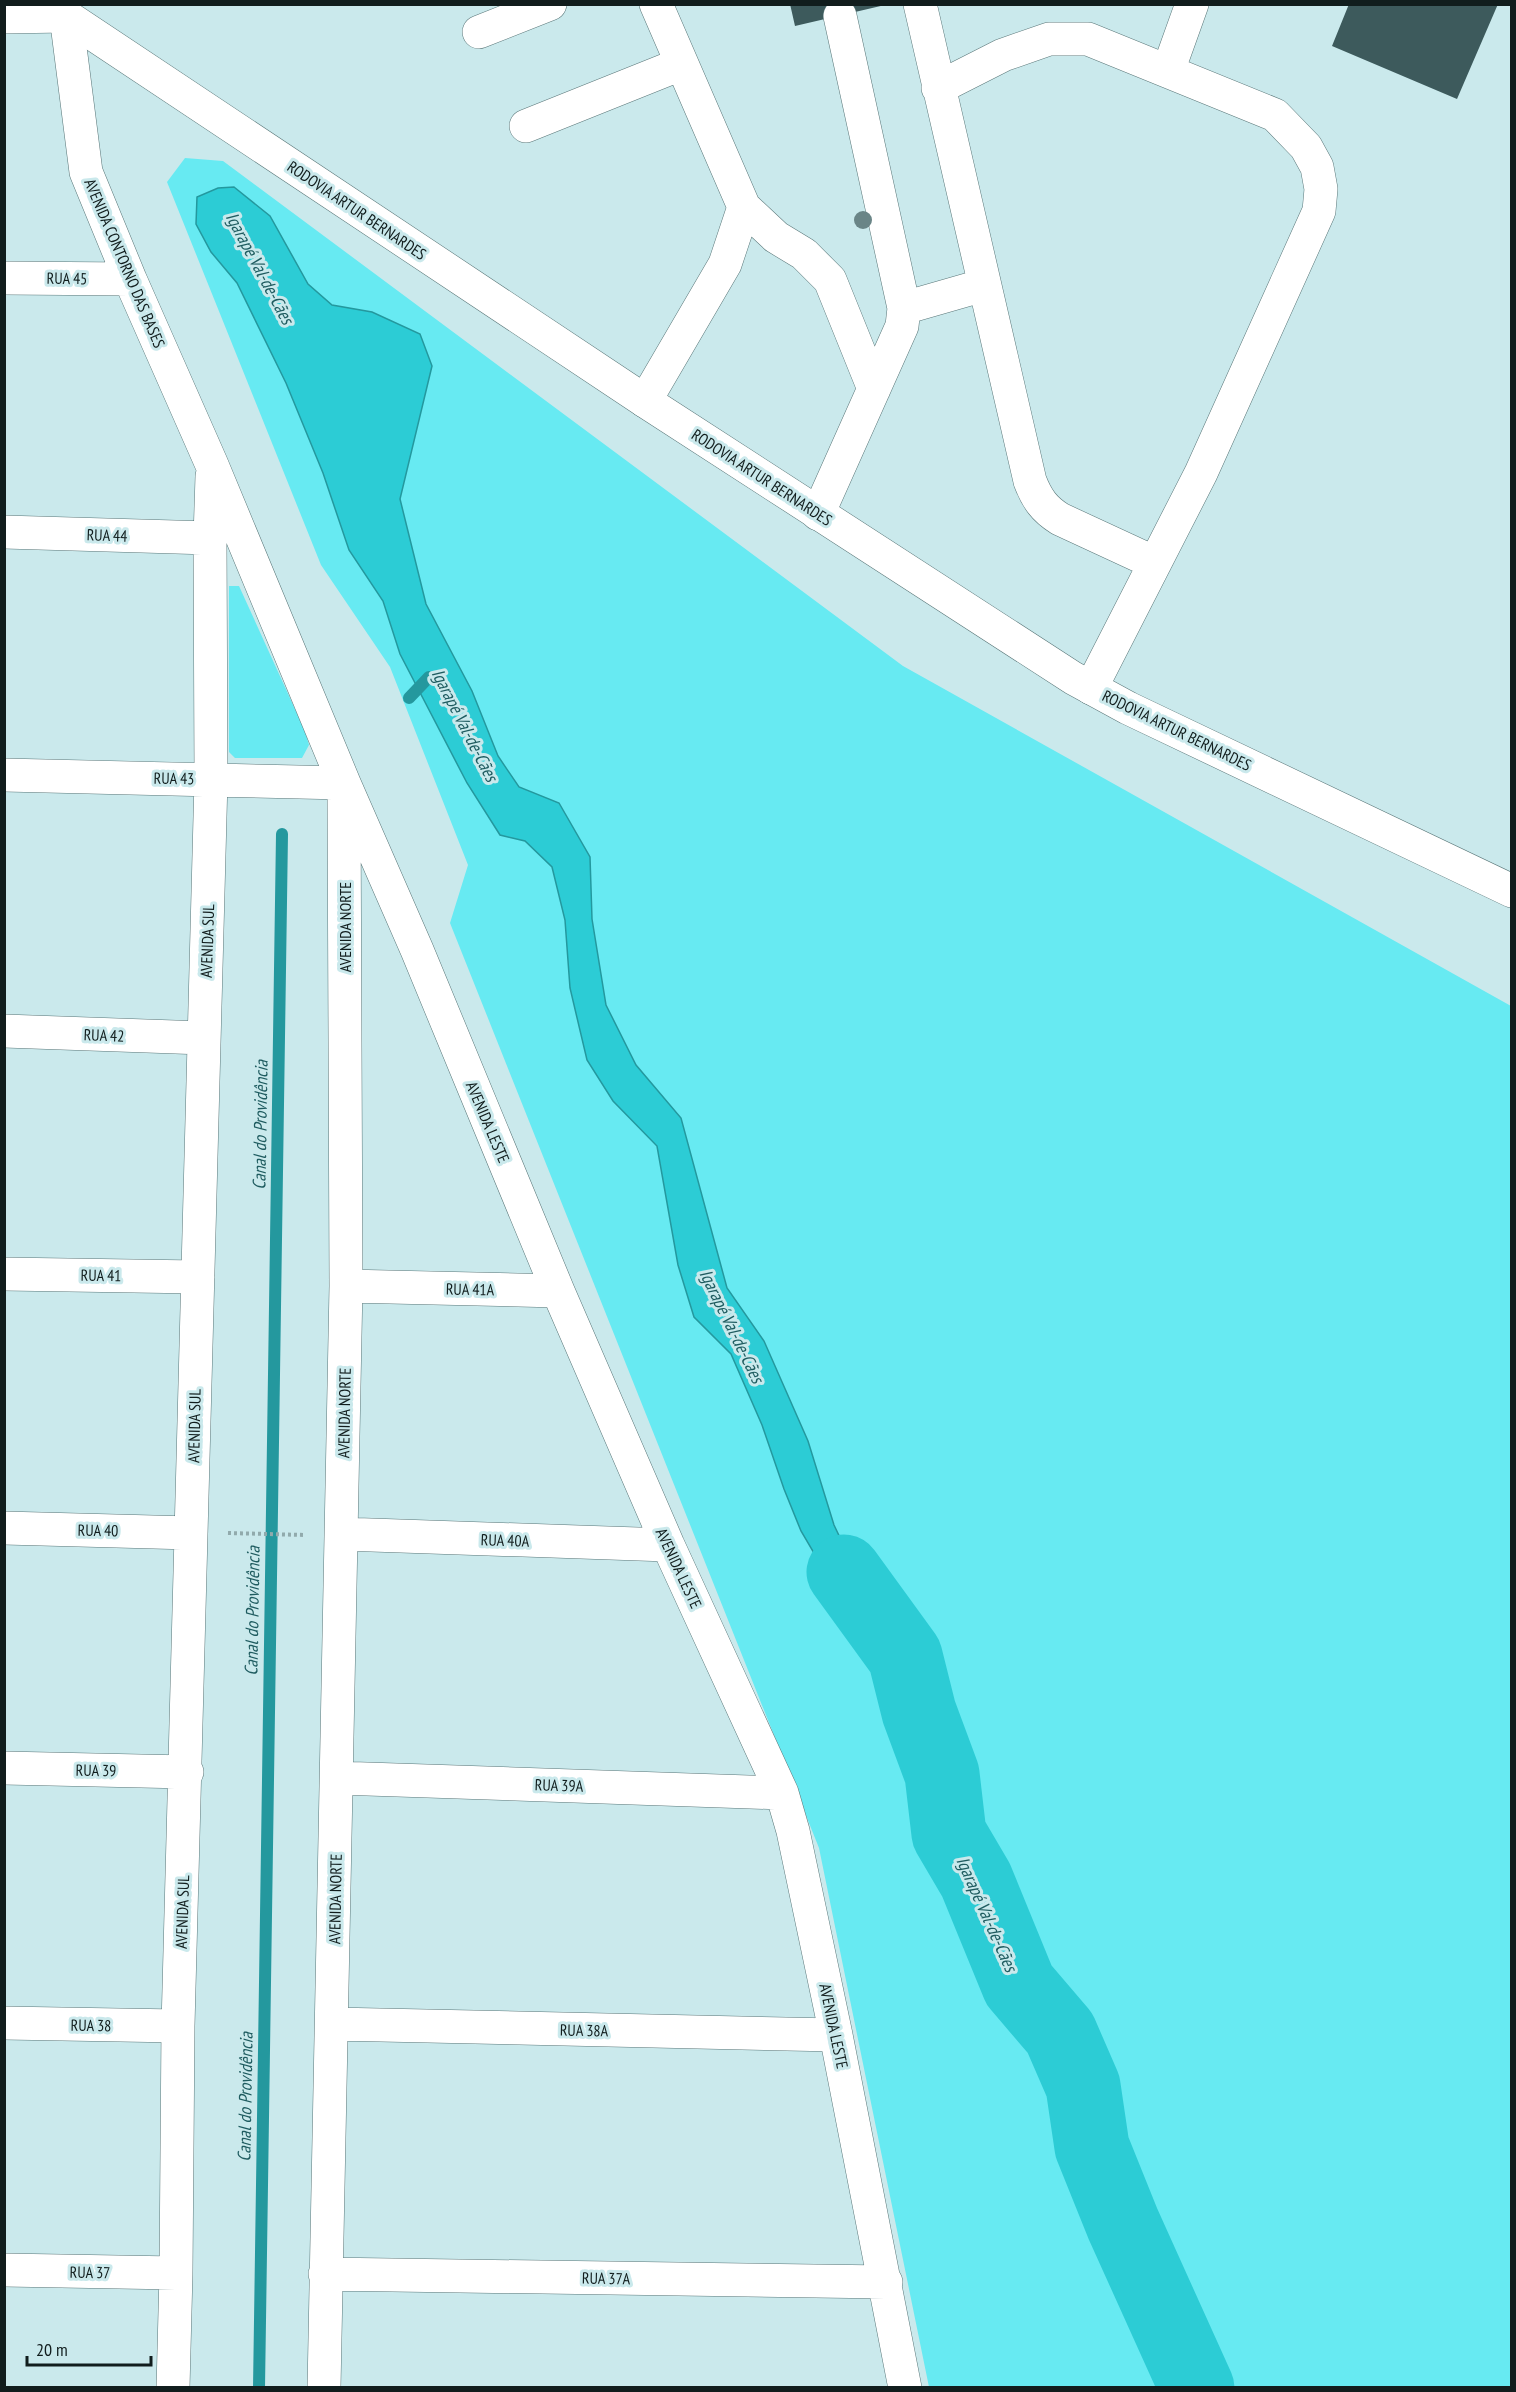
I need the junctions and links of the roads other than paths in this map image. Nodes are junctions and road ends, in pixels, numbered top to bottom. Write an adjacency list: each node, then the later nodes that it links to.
1 (550, 4): 8 (street)
2 (656, 4): 9 (street)
3 (920, 4): 11 (street)
4 (1192, 4): 10 (street)
5 (57, 10): 7 (street); 15 (street, AVENIDA CONTORNO DAS BASES); 19 (street, RODOVIA ARTUR BERNARDES)
6 (840, 16): 17 (street)
7 (4, 17)
8 (479, 32)
9 (681, 63): 12 (street); 13 (street)
10 (1168, 71): 11 (street); 24 (street)
11 (938, 88): 16 (street)
12 (526, 126)
13 (744, 207): 18 (street); 19 (street)
14 (4, 278): 15 (street, RUA 45)
15 (130, 279): 20 (street, AVENIDA CONTORNO DAS BASES)
16 (984, 285): 17 (street); 24 (street)
17 (904, 308): 18 (street)
18 (874, 389): 21 (street)
19 (645, 401): 21 (street, RODOVIA ARTUR BERNARDES)
20 (212, 465): 23 (street, AVENIDA SUL); 28 (street, AVENIDA NORTE)
21 (818, 514): 25 (street, RODOVIA ARTUR BERNARDES)
22 (4, 532): 23 (street, RUA 44)
23 (210, 538): 27 (street, AVENIDA SUL)
24 (1155, 563): 25 (street)
25 (1091, 688): 29 (street, RODOVIA ARTUR BERNARDES)
26 (4, 775): 27 (street, RUA 43)
27 (211, 779): 28 (street, RUA 43); 31 (street, AVENIDA SUL)
28 (344, 783): 34 (street, AVENIDA NORTE); 35 (street, AVENIDA LESTE)
29 (1512, 891)
30 (4, 1031): 31 (street, RUA 42)
31 (204, 1038): 33 (street, AVENIDA SUL)
32 (4, 1274): 33 (street, RUA 41)
33 (198, 1277): 37 (street, AVENIDA SUL)
34 (346, 1286): 35 (street, RUA 41A); 38 (street, AVENIDA NORTE)
35 (558, 1291): 39 (street, AVENIDA LESTE)
36 (4, 1528): 37 (street, RUA 40)
37 (191, 1533): 41 (street, AVENIDA SUL)
38 (342, 1534): 39 (street, RUA 40A); 42 (street, AVENIDA NORTE)
39 (668, 1545): 43 (street, AVENIDA LESTE)
40 (4, 1768): 41 (street, RUA 39)
41 (187, 1772): 46 (street, AVENIDA SUL)
42 (337, 1778): 43 (street, RUA 39A); 45 (street, AVENIDA NORTE)
43 (782, 1793): 47 (street, AVENIDA LESTE)
44 (4, 2024): 46 (street, RUA 38)
45 (333, 2024): 47 (street, RUA 38A); 50 (street, AVENIDA NORTE)
46 (178, 2026): 49 (street, AVENIDA SUL)
47 (836, 2035): 51 (street, AVENIDA LESTE)
48 (4, 2270): 49 (street, RUA 37)
49 (176, 2273): 52 (street, AVENIDA SUL)
50 (325, 2274): 51 (street, RUA 37A); 53 (street, AVENIDA NORTE)
51 (886, 2282): 54 (street, AVENIDA LESTE)
52 (172, 2388)
53 (324, 2388)
54 (905, 2388)

